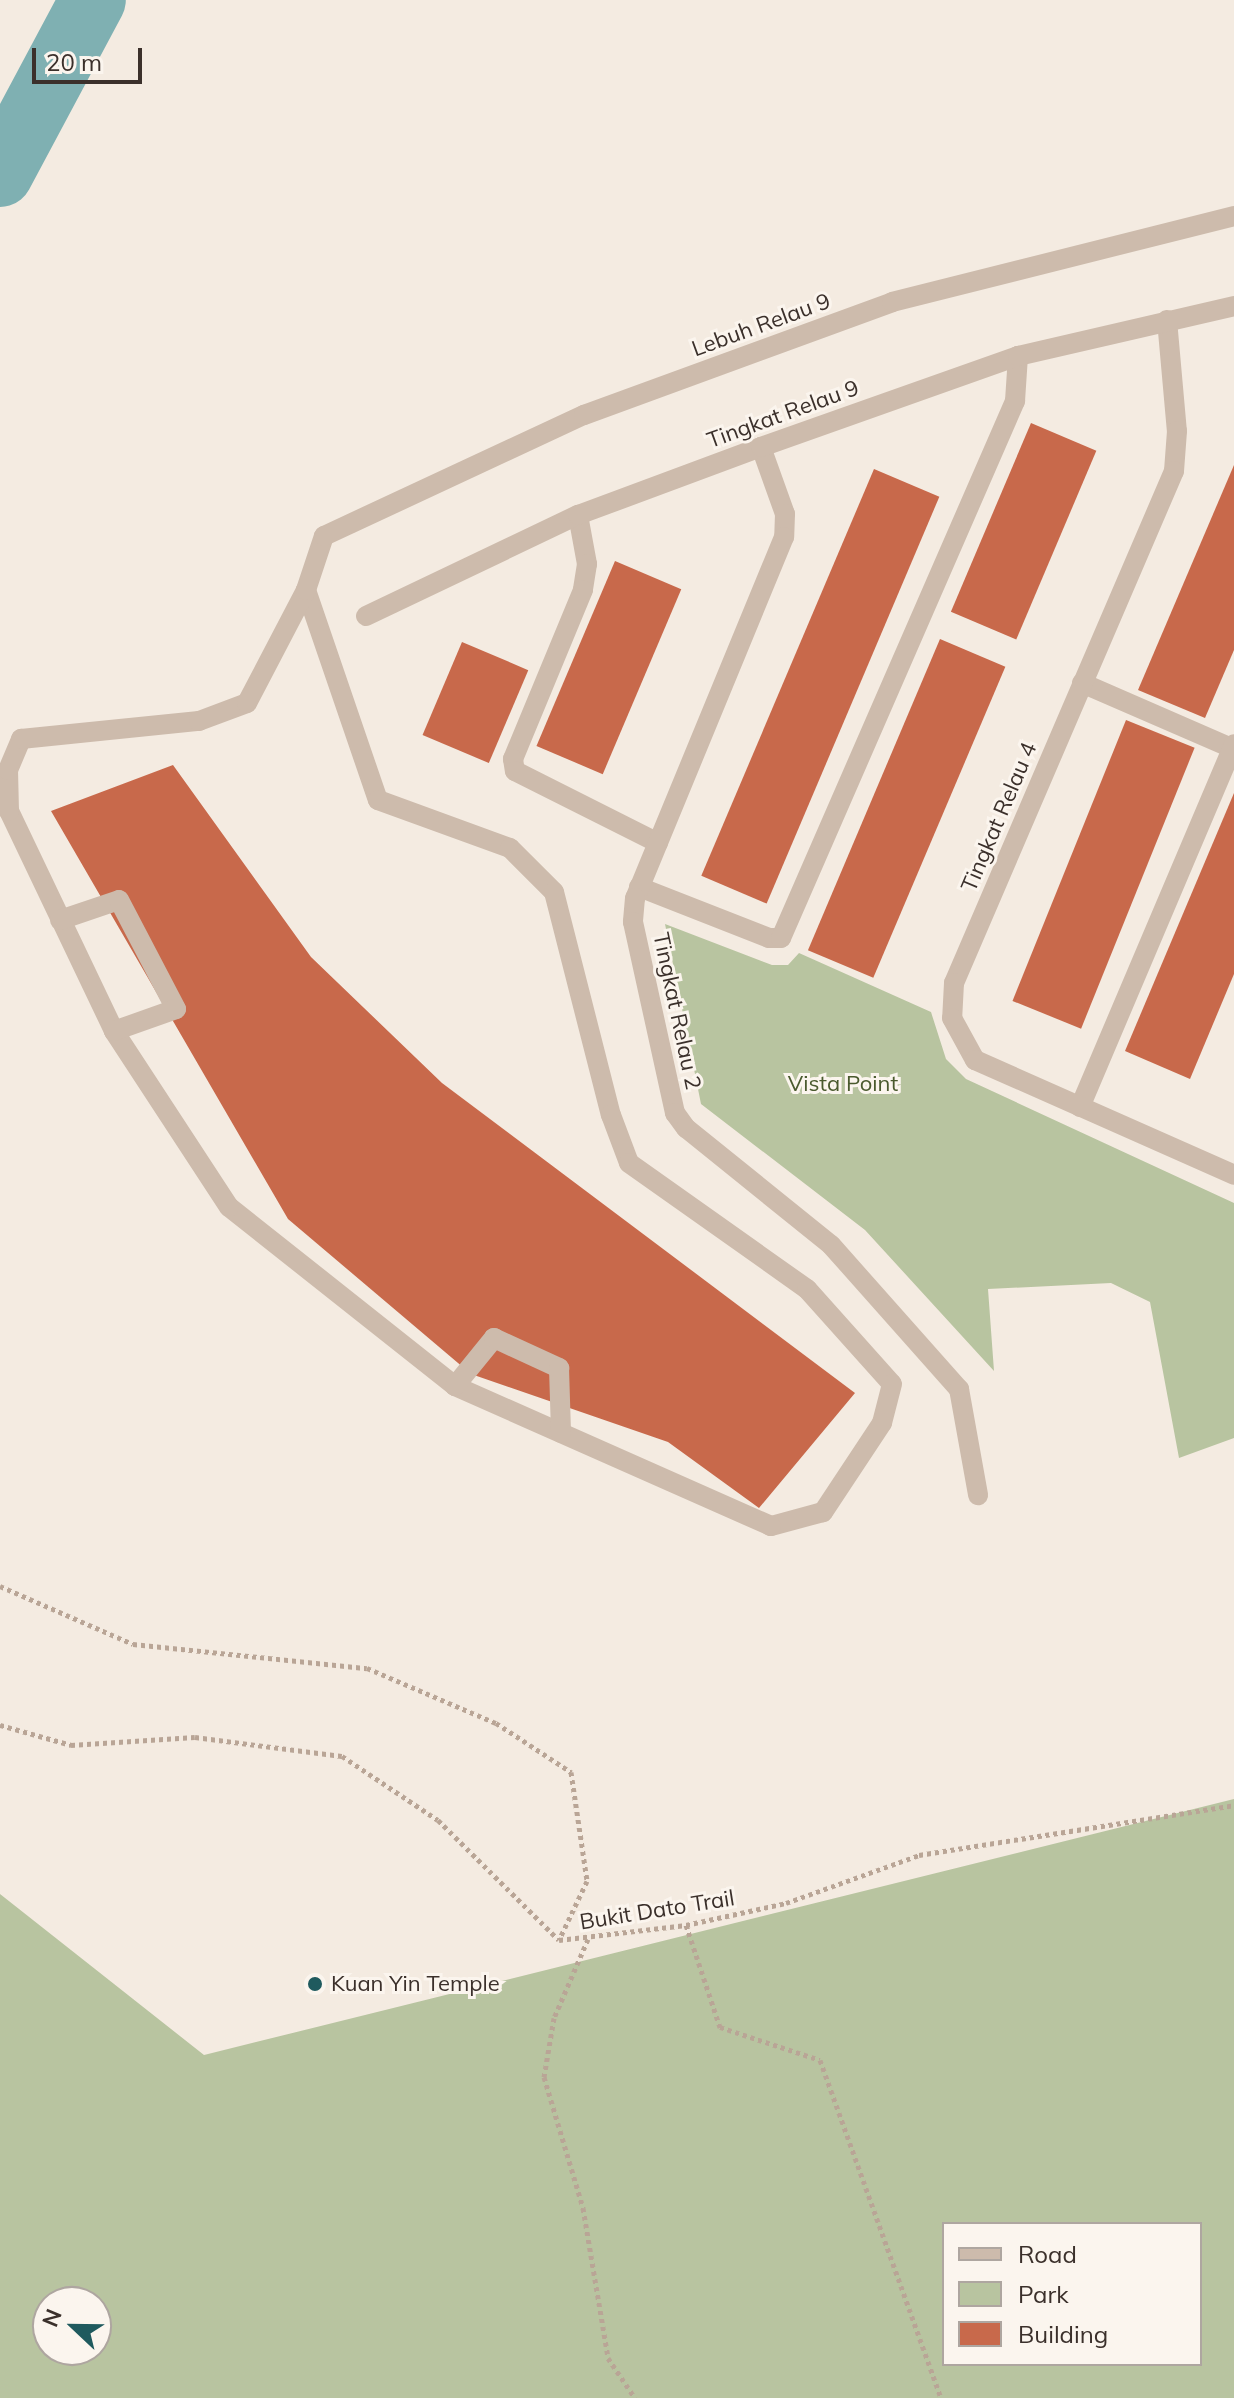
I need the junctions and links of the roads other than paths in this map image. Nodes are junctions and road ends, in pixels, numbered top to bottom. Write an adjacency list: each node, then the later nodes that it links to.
1 (1234, 216): 7 (street, Lebuh Relau 9)
2 (1234, 306): 3 (street, Tingkat Relau 9)
3 (1167, 320): 4 (street, Tingkat Relau 9); 9 (street, Tingkat Relau 4)
4 (1018, 356): 5 (street, Tingkat Relau 9); 12 (street)
5 (761, 447): 6 (street, Tingkat Relau 9); 11 (street, Tingkat Relau 2)
6 (578, 515): 8 (street, Tingkat Relau 9); 11 (street)
7 (306, 590): 13 (street); 18 (street)
8 (366, 616)
9 (1082, 683): 10 (street); 15 (street, Tingkat Relau 4)
10 (1233, 747): 15 (street)
11 (658, 843): 12 (street, Tingkat Relau 2)
12 (639, 887): 19 (street, Tingkat Relau 2)
13 (60, 920): 14 (street); 14 (street)
14 (114, 1031): 17 (street)
15 (1080, 1107): 16 (street, Tingkat Relau 4)
16 (1234, 1175)
17 (455, 1386): 18 (street); 18 (street)
18 (561, 1433)
19 (978, 1495)

